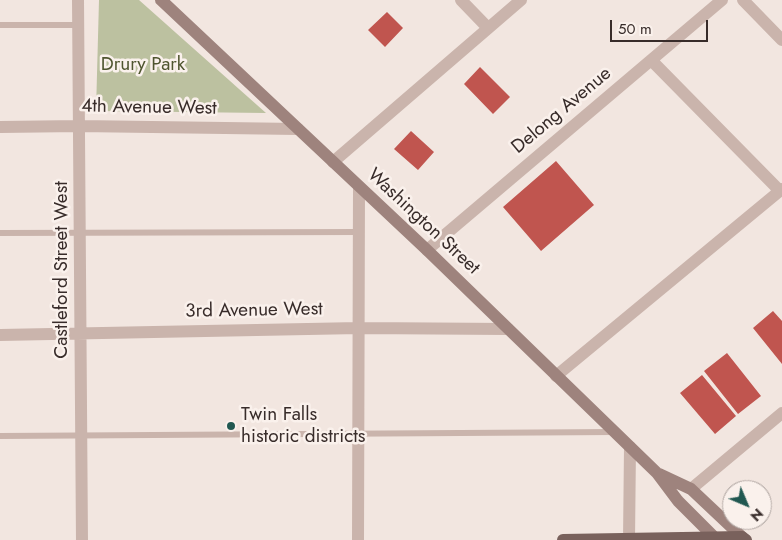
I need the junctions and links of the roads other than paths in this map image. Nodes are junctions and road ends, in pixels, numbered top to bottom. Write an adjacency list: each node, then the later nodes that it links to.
1 (78, 0): 7 (street, Castleford Street West)
2 (161, 0): 14 (main road, Washington Street)
3 (462, 0): 9 (street)
4 (521, 0): 9 (street)
5 (722, 0): 11 (street, Delong Avenue)
6 (743, 0): 10 (street)
7 (79, 24): 8 (lane); 12 (street, Castleford Street West)
8 (0, 25)
9 (488, 28): 15 (street)
10 (782, 40)
11 (651, 60): 17 (street); 21 (street, Delong Avenue)
12 (79, 126): 13 (street, 4th Avenue West); 14 (street, 4th Avenue West); 20 (street, Castleford Street West)
13 (0, 127)
14 (298, 130): 15 (main road, Washington Street)
15 (333, 162): 16 (main road, Washington Street)
16 (359, 187): 18 (street); 21 (main road, Washington Street)
17 (781, 190): 26 (street)
18 (359, 232): 20 (lane); 22 (street)
19 (0, 233): 20 (lane)
20 (80, 234): 24 (street, Castleford Street West)
21 (427, 250): 23 (main road, Washington Street)
22 (359, 328): 23 (street, 3rd Avenue West); 24 (street, 3rd Avenue West); 29 (street)
23 (508, 329): 26 (main road, Washington Street)
24 (81, 333): 25 (street, 3rd Avenue West); 31 (street, Castleford Street West)
25 (0, 335)
26 (556, 376): 28 (main road, Washington Street)
27 (782, 413): 34 (street)
28 (614, 432): 29 (lane); 32 (main road, Washington Street)
29 (359, 434): 31 (lane); 38 (street)
30 (0, 436): 31 (lane)
31 (81, 436): 37 (street, Castleford Street West)
32 (630, 447): 33 (main road, Washington Street); 40 (street)
33 (657, 473): 34 (main road, Washington Street); 36 (main road, Washington Street)
34 (691, 489): 35 (main road, Washington Street)
35 (744, 538): 36 (main road)
36 (716, 539): 40 (main road)
37 (82, 540)
38 (358, 540)
39 (563, 540): 40 (main road)
40 (629, 540)

